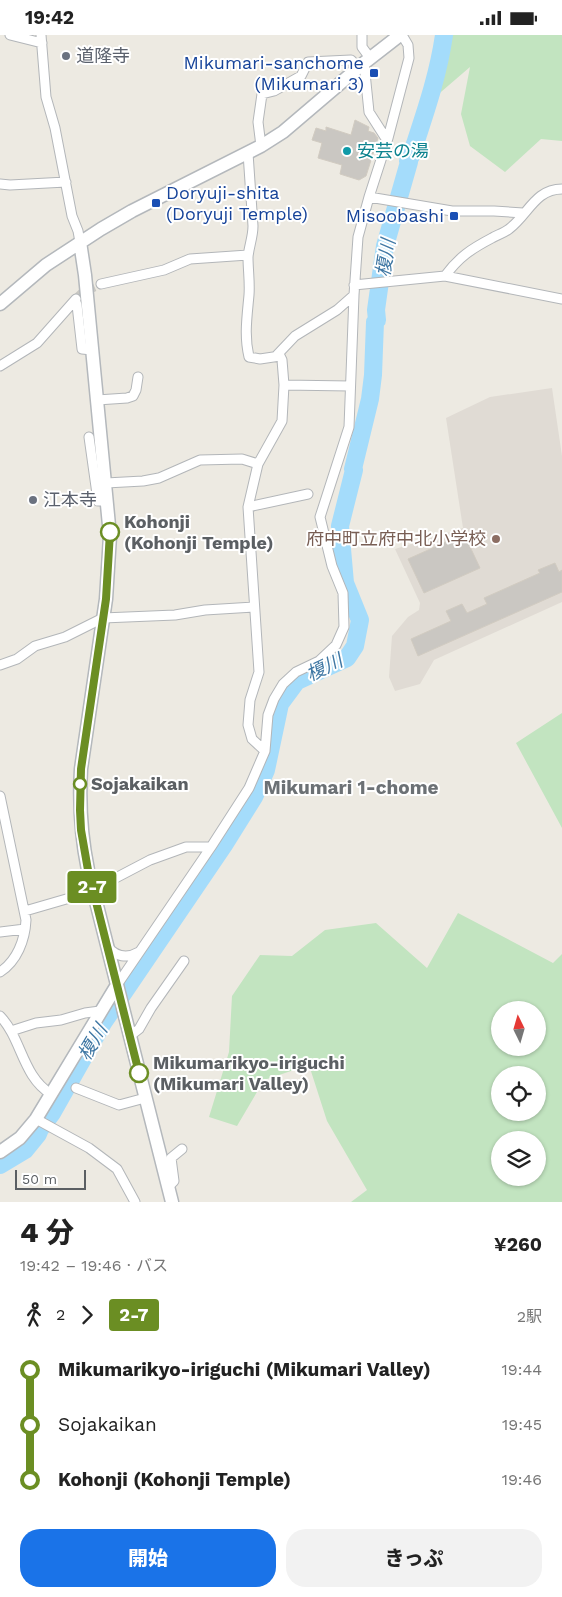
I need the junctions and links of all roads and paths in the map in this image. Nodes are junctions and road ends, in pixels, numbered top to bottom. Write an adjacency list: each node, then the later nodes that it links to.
1 (10, 35): 4 (street)
2 (362, 35): 5 (street)
3 (401, 35): 5 (street); 6 (street)
4 (41, 39): 9 (street)
5 (364, 63): 6 (street); 7 (street); 7 (street)
6 (388, 138): 12 (street)
7 (261, 146): 8 (street)
8 (248, 153): 14 (street); 15 (street)
9 (66, 182): 10 (street); 14 (street)
10 (0, 184)
11 (562, 189): 13 (street)
12 (369, 197): 13 (street); 18 (street)
13 (523, 213): 16 (street)
14 (80, 242): 21 (street); 22 (street)
15 (248, 255): 17 (street); 23 (street)
16 (444, 277): 18 (street); 20 (street)
17 (101, 284)
18 (354, 285): 19 (street)
19 (354, 295): 23 (street); 27 (street)
20 (562, 299)
21 (0, 304)
22 (92, 349): 24 (street); 28 (street)
23 (276, 356): 26 (street)
24 (0, 366)
25 (138, 377): 28 (street)
26 (284, 385): 27 (street); 30 (street)
27 (350, 386): 38 (street)
28 (97, 400): 31 (street)
29 (89, 437): 33 (street)
30 (258, 463): 31 (street); 34 (street)
31 (106, 483): 33 (street)
32 (308, 494): 34 (street)
33 (107, 501): 36 (street)
34 (248, 507): 35 (street)
35 (254, 607): 36 (street); 38 (street)
36 (103, 618): 37 (street); 41 (street)
37 (0, 665)
38 (265, 751): 40 (street)
39 (0, 796): 42 (street)
40 (211, 847): 41 (street); 46 (street)
41 (93, 890): 42 (street); 45 (street)
42 (24, 911): 43 (street)
43 (26, 929): 44 (street); 48 (street)
44 (0, 932)
45 (107, 945): 46 (street); 49 (street)
46 (139, 952): 49 (street)
47 (184, 961): 53 (street)
48 (0, 972)
49 (117, 988): 50 (street); 53 (street)
50 (100, 1011): 52 (street); 55 (street)
51 (0, 1016): 52 (street)
52 (11, 1031): 55 (street)
53 (130, 1036): 56 (street)
54 (76, 1088): 56 (street)
55 (50, 1094): 57 (street)
56 (145, 1098): 60 (street)
57 (36, 1119): 59 (street); 61 (street)
58 (182, 1149): 60 (street)
59 (0, 1152)
60 (168, 1186): 62 (street)
61 (135, 1202)
62 (172, 1202)

